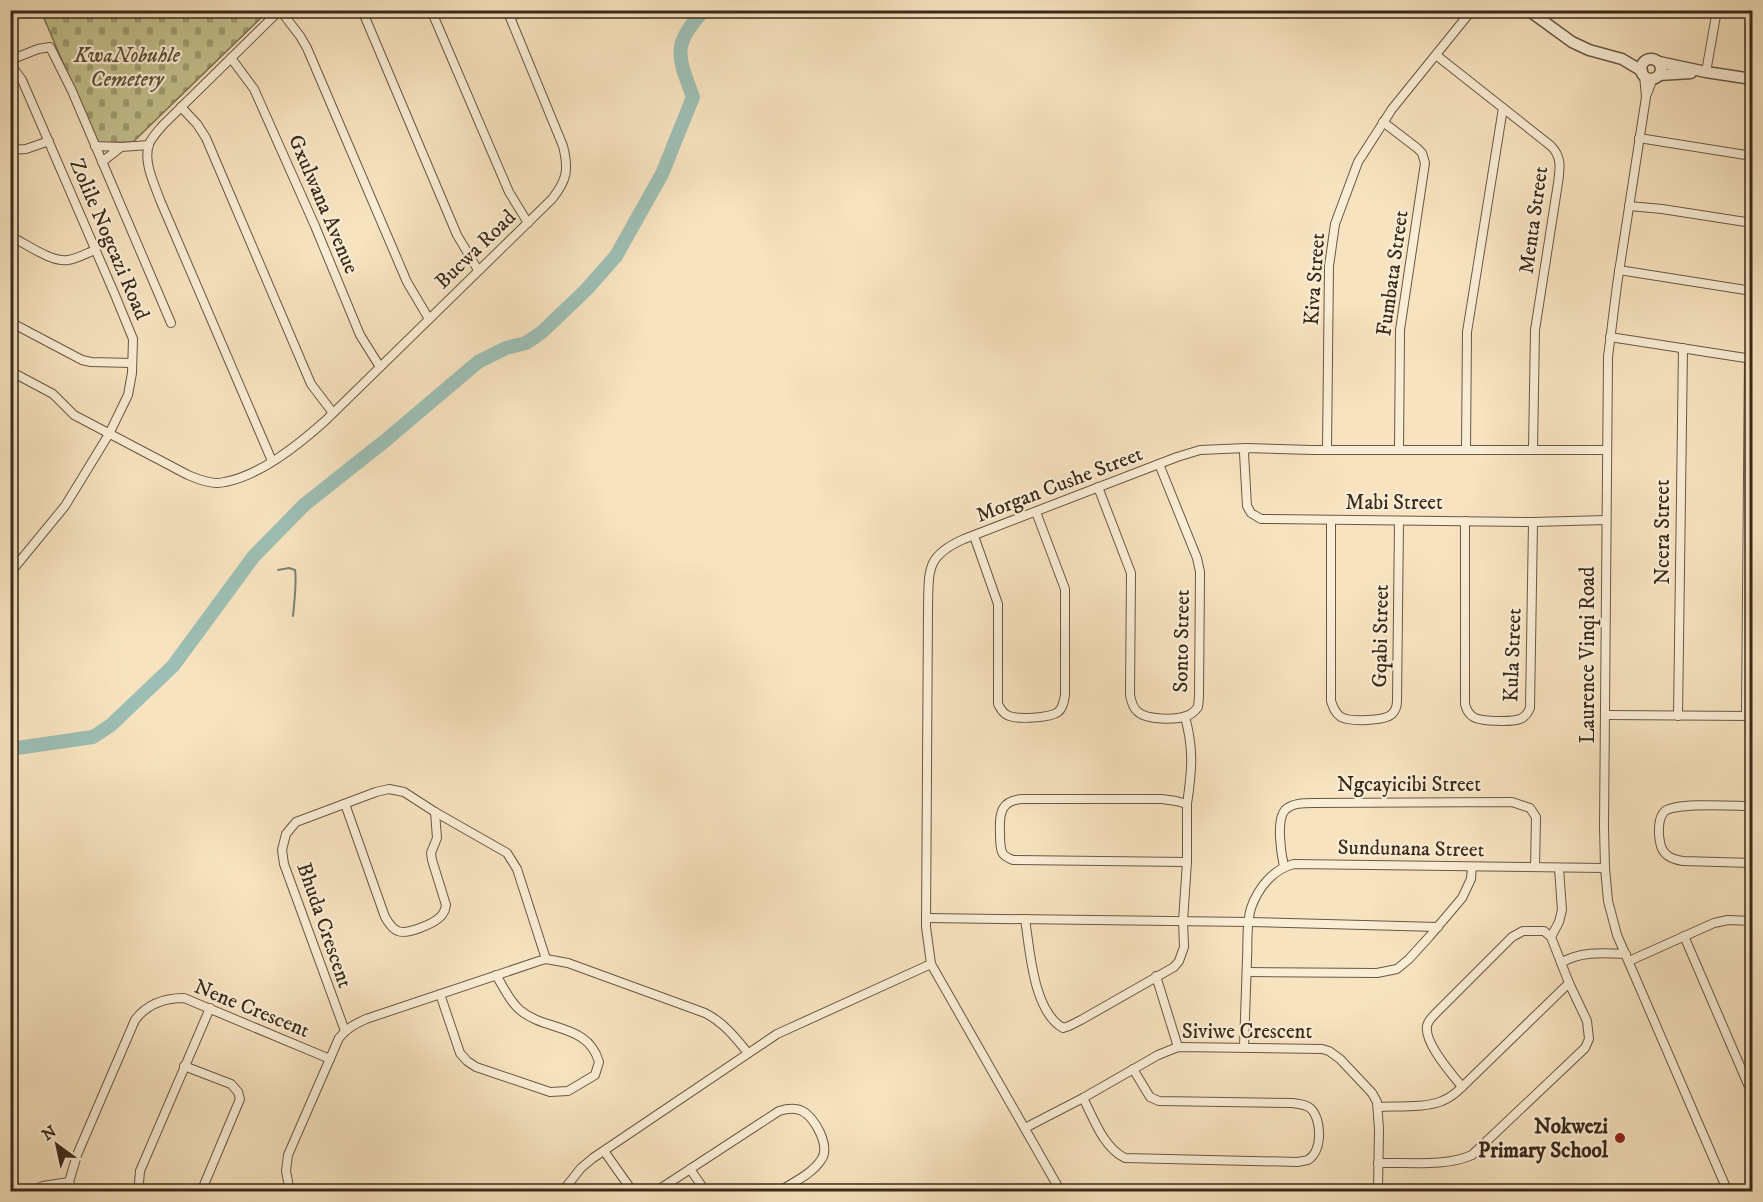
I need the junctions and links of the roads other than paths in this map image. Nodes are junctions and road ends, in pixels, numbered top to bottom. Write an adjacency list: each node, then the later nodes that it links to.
1 (280, 10): 10 (street); 34 (street)
2 (362, 10): 31 (street)
3 (431, 10): 27 (street)
4 (526, 10): 8 (street)
5 (1472, 10): 9 (street, Kiva Street)
6 (1528, 10): 13 (street)
7 (1717, 10): 12 (street)
8 (509, 14): 27 (street, Bucwa Road)
9 (1436, 55): 16 (street, Menta Street); 17 (street, Kiva Street)
10 (231, 58): 15 (street); 41 (street, Gxulwana Avenue)
11 (10, 62): 19 (street, Zolile Nogcazi Road); 21 (street)
12 (1707, 69): 13 (street); 13 (street); 14 (street)
13 (1649, 72): 18 (street, Laurence Vinqi Road)
14 (1752, 79)
15 (181, 107): 20 (street); 43 (street)
16 (1503, 108): 48 (street); 49 (street, Menta Street)
17 (1383, 122): 46 (street, Kiva Street); 47 (street, Fumbata Street)
18 (1639, 138): 24 (street); 26 (street, Laurence Vinqi Road)
19 (49, 141): 23 (street); 30 (street, Zolile Nogcazi Road)
20 (149, 145): 22 (street); 51 (street)
21 (95, 146): 22 (street); 25 (street)
22 (121, 147): 25 (street)
23 (10, 150)
24 (1752, 156)
25 (102, 162): 36 (street)
26 (1629, 206): 28 (street); 32 (street, Laurence Vinqi Road)
27 (528, 223): 31 (street, Bucwa Road)
28 (1752, 223)
29 (10, 236): 30 (street)
30 (96, 250): 40 (street, Zolile Nogcazi Road)
31 (478, 270): 34 (street, Bucwa Road)
32 (1619, 270): 33 (street); 37 (street, Laurence Vinqi Road)
33 (1752, 291)
34 (429, 319): 41 (street, Bucwa Road)
35 (10, 322): 40 (street)
36 (171, 323)
37 (1610, 337): 38 (street); 50 (street, Laurence Vinqi Road)
38 (1683, 348): 39 (street); 63 (street, Ncera Street)
39 (1751, 358): 64 (street)
40 (132, 363): 44 (street, Zolile Nogcazi Road)
41 (380, 367): 43 (street, Bucwa Road)
42 (10, 371): 44 (street, Bucwa Road)
43 (333, 413): 51 (street, Bucwa Road)
44 (110, 434): 51 (street, Bucwa Road); 61 (street, Zolile Nogcazi Road)
45 (1246, 448): 46 (street, Morgan Cushe Street); 52 (street, Morgan Cushe Street); 55 (street, Mabi Street)
46 (1327, 449): 47 (street, Morgan Cushe Street)
47 (1399, 449): 48 (street, Morgan Cushe Street)
48 (1466, 449): 49 (street, Morgan Cushe Street)
49 (1533, 449): 50 (street, Morgan Cushe Street)
50 (1606, 450): 58 (street, Laurence Vinqi Road)
51 (272, 461)
52 (1159, 464): 53 (street, Morgan Cushe Street); 65 (street, Sonto Street)
53 (1098, 487): 54 (street, Morgan Cushe Street); 65 (street, Sonto Street)
54 (1036, 512): 60 (street, Morgan Cushe Street); 60 (street)
55 (1331, 520): 56 (street, Mabi Street); 56 (street, Gqabi Street)
56 (1399, 520): 57 (street, Mabi Street)
57 (1466, 520): 59 (street, Mabi Street); 59 (street, Kula Street)
58 (1606, 520): 59 (street, Mabi Street); 62 (street, Laurence Vinqi Road)
59 (1533, 522)
60 (974, 536): 77 (street, Morgan Cushe Street)
61 (10, 573)
62 (1606, 715): 63 (street); 76 (street, Laurence Vinqi Road)
63 (1678, 716): 64 (street)
64 (1749, 716)
65 (1185, 717): 67 (street)
66 (345, 804): 69 (street, Bhuda Crescent); 69 (street); 95 (street, Bhuda Crescent)
67 (1187, 804): 70 (street); 70 (street)
68 (1752, 806): 71 (street)
69 (435, 812): 86 (street, Bhuda Crescent)
70 (1187, 862): 79 (street)
71 (1752, 863)
72 (1284, 867): 73 (street, Sundunana Street); 74 (street, Ngcayicibi Street); 81 (street)
73 (1472, 867): 74 (street, Sundunana Street); 82 (street)
74 (1535, 867): 75 (street, Sundunana Street)
75 (1559, 868): 76 (street, Sundunana Street); 84 (street)
76 (1605, 868): 85 (street, Laurence Vinqi Road)
77 (927, 918): 78 (street); 88 (street, Morgan Cushe Street)
78 (1025, 920): 79 (street); 91 (street)
79 (1183, 921): 81 (street); 91 (street)
80 (1752, 921): 83 (street)
81 (1249, 922): 82 (street); 89 (street)
82 (1438, 927): 89 (street)
83 (1684, 936): 85 (street); 103 (street)
84 (1551, 937): 87 (street); 102 (street)
85 (1628, 958): 87 (street); 123 (street, Laurence Vinqi Road)
86 (546, 959): 90 (street); 98 (street)
87 (1561, 963): 92 (street)
88 (931, 964): 98 (street); 106 (street)
89 (1247, 972): 97 (street)
90 (496, 975): 93 (street); 93 (street)
91 (1156, 976): 96 (street)
92 (1569, 983): 102 (street); 108 (street)
93 (440, 994): 95 (street)
94 (210, 1008): 99 (street, Nene Crescent); 100 (street); 110 (street, Nene Crescent)
95 (345, 1031): 99 (street)
96 (1178, 1047): 97 (street, Siviwe Crescent); 101 (street, Siviwe Crescent)
97 (1244, 1047): 105 (street, Siviwe Crescent)
98 (747, 1053): 107 (street)
99 (330, 1059): 115 (street)
100 (184, 1066): 113 (street); 114 (street)
101 (1132, 1069): 104 (street, Siviwe Crescent); 104 (street)
102 (1462, 1087): 105 (street)
103 (1750, 1089)
104 (1083, 1098): 106 (street, Siviwe Crescent)
105 (1378, 1107): 108 (street)
106 (1025, 1128): 121 (street)
107 (604, 1151): 116 (street); 117 (street)
108 (1378, 1163): 122 (street)
109 (690, 1169): 118 (street); 119 (street); 120 (street)
110 (69, 1182): 111 (street); 112 (street)
111 (29, 1191)
112 (73, 1191)
113 (141, 1191)
114 (201, 1191)
115 (290, 1191)
116 (562, 1191)
117 (633, 1191)
118 (655, 1191)
119 (706, 1191)
120 (778, 1191)
121 (1061, 1191)
122 (1378, 1191)
123 (1728, 1191)

